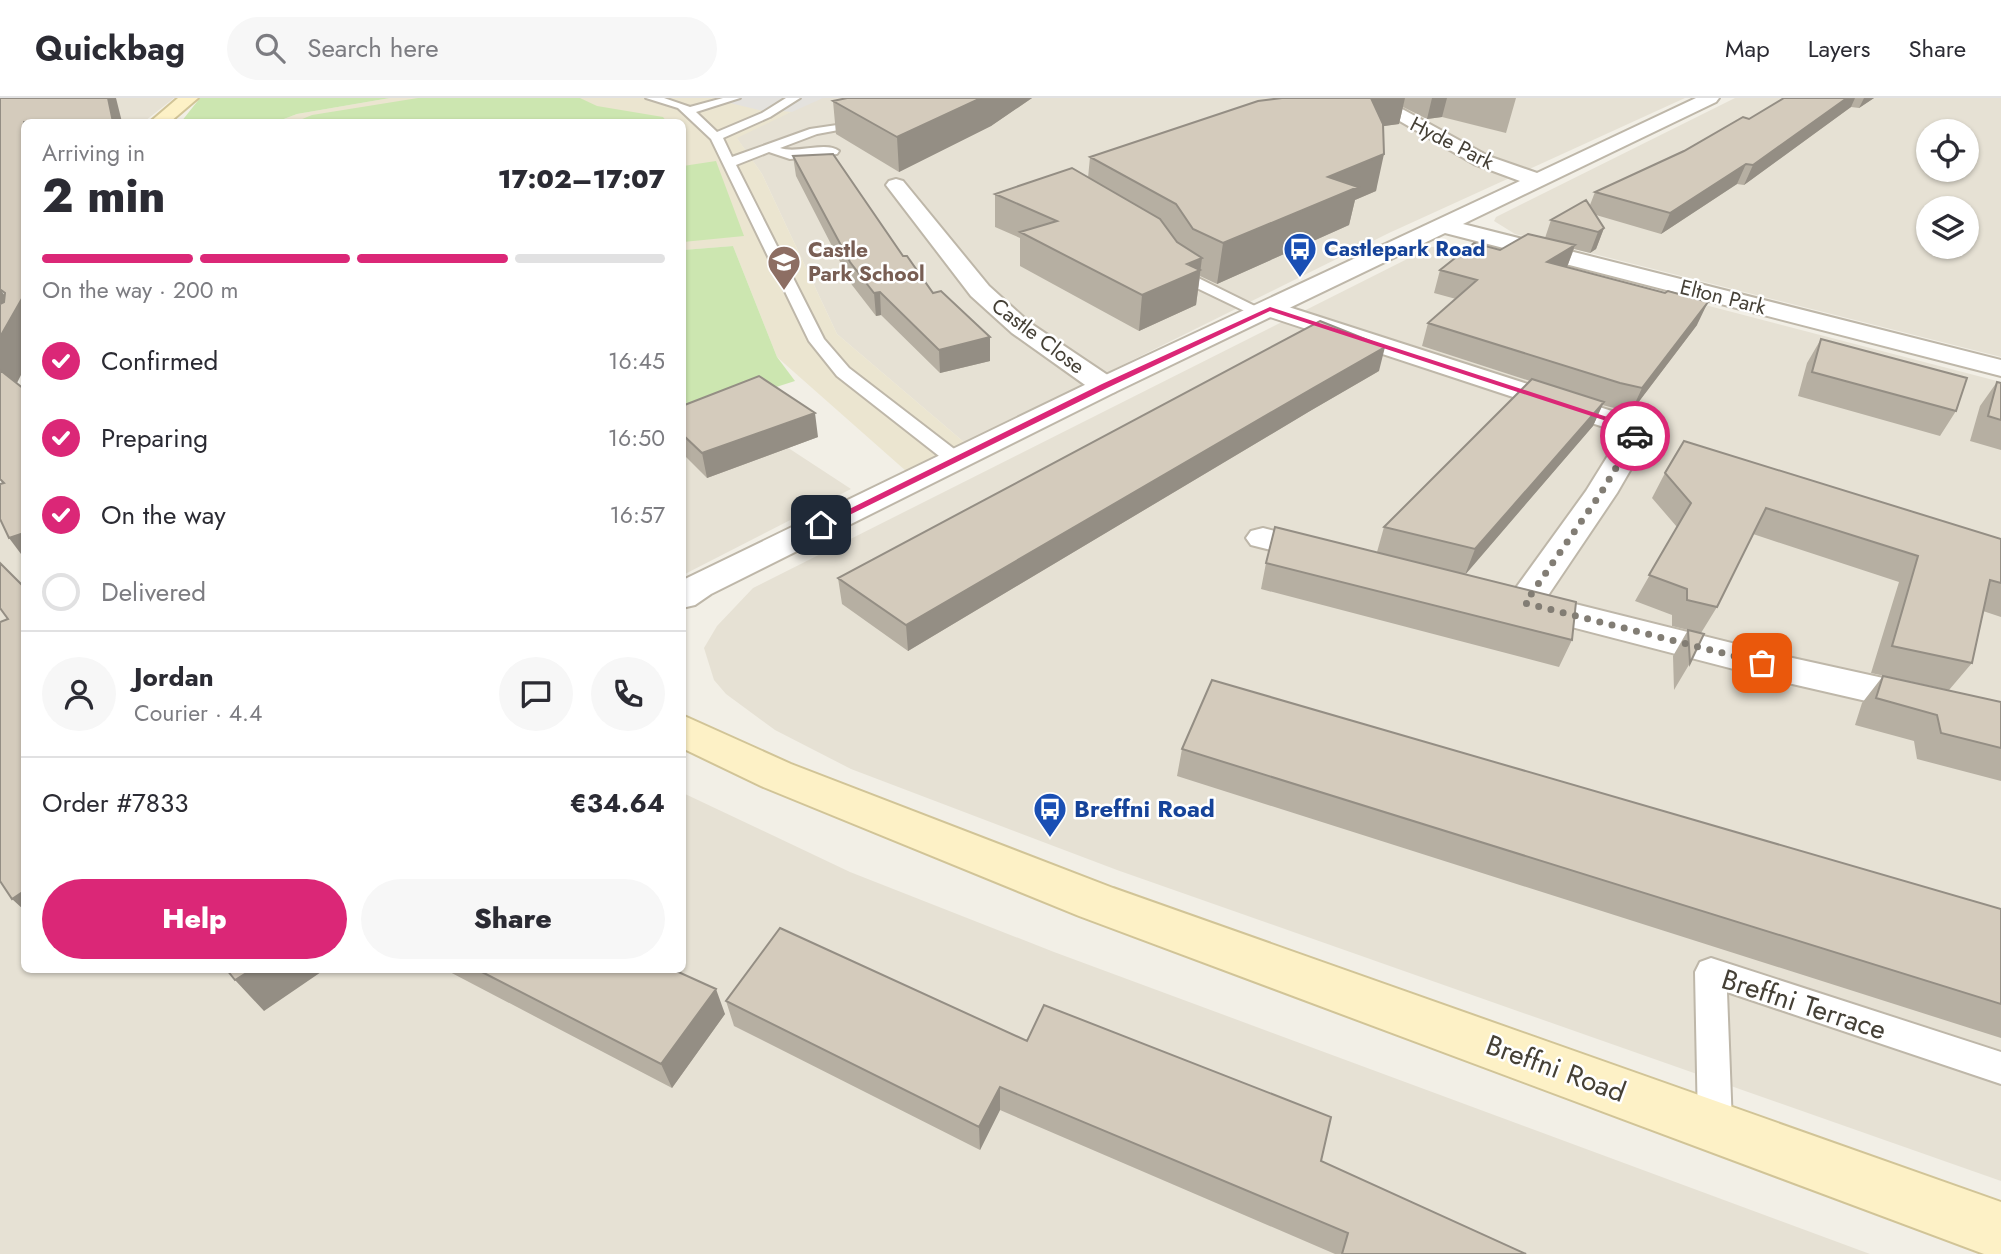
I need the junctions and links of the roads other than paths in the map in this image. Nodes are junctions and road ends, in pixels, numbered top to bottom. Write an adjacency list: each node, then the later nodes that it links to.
1 (189, 98): 9 (main road)
2 (651, 98): 8 (lane)
3 (735, 98): 8 (lane)
4 (796, 98): 12 (lane)
5 (1369, 98): 16 (street, Hyde Park)
6 (1710, 98): 16 (street)
7 (864, 109): 11 (lane)
8 (688, 111): 12 (lane)
9 (163, 119)
10 (877, 120): 11 (lane)
11 (847, 124): 13 (lane)
12 (716, 137): 15 (lane)
13 (768, 148): 14 (lane); 15 (lane)
14 (833, 151)
15 (729, 163): 23 (lane)
16 (1538, 180): 18 (street)
17 (896, 185): 22 (street, Castle Close)
18 (1445, 226): 20 (street); 21 (street, Elton Park)
19 (1166, 249): 20 (lane)
20 (1265, 311): 22 (street); 28 (street)
21 (2001, 368)
22 (1104, 386): 23 (street)
23 (955, 459): 26 (street)
24 (1263, 538): 25 (street)
25 (1356, 562)
26 (686, 594)
27 (1486, 594): 28 (street)
28 (1525, 603): 29 (street)
29 (2001, 718)
30 (686, 732): 32 (main road, Breffni Road)
31 (2001, 1068): 32 (lane, Breffni Terrace)
32 (1715, 1125): 33 (main road, Breffni Road)
33 (2001, 1231)

